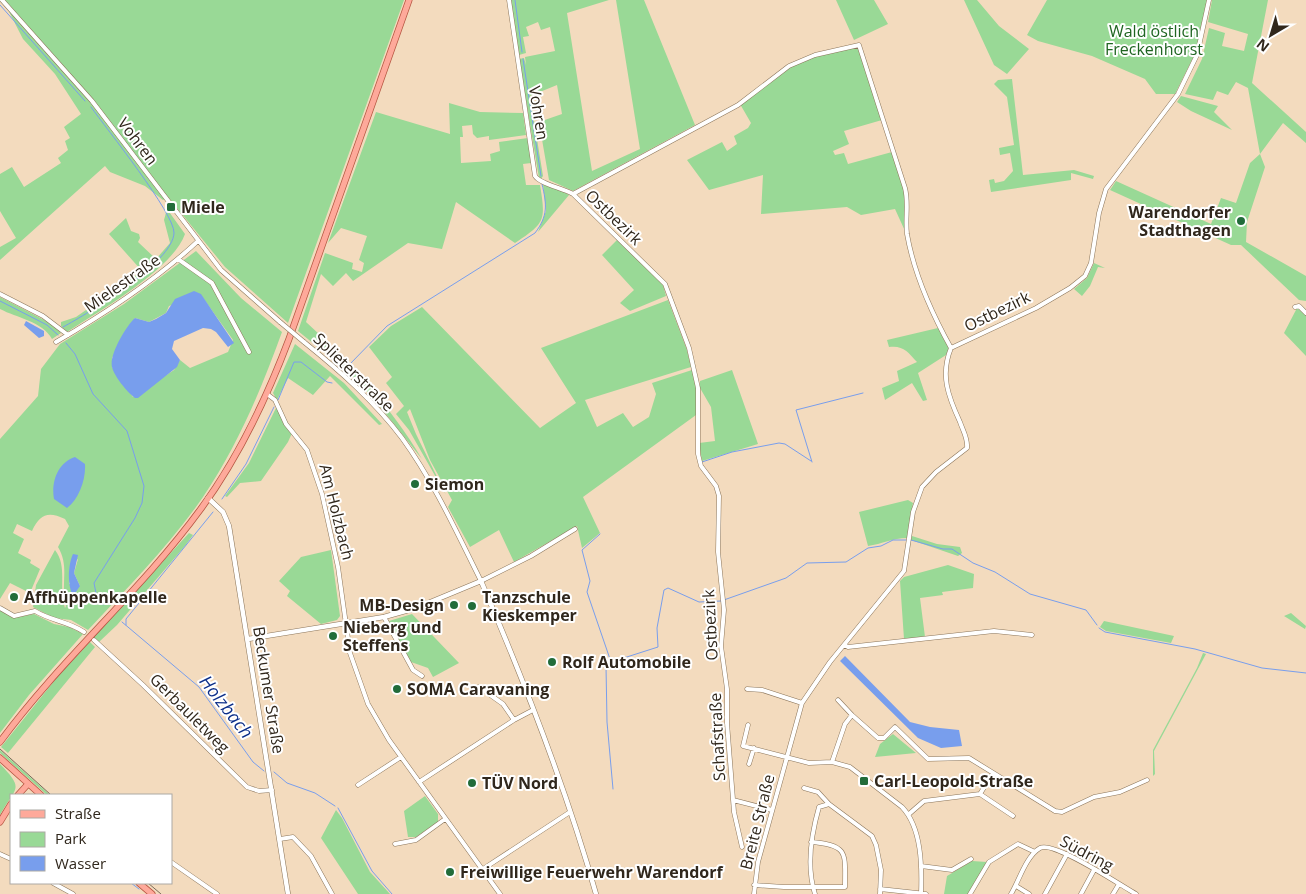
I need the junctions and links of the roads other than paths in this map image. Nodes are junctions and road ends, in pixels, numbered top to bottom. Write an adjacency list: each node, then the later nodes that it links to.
1 (2, 0): 7 (street, Vohren)
2 (409, 0): 17 (main road)
3 (509, 0): 5 (street, Vohren)
4 (1209, 0): 15 (street, Ostbezirk)
5 (558, 186): 6 (street, Ostbezirk)
6 (573, 194): 15 (street); 29 (street, Ostbezirk)
7 (198, 240): 8 (street, Mielestraße); 10 (street, Vohren)
8 (178, 259): 13 (street, Mielestraße); 16 (street)
9 (0, 294): 13 (street)
10 (252, 299): 20 (street, Splieterstraße, bridge)
11 (1295, 307): 12 (street)
12 (1306, 313)
13 (68, 335): 14 (street, Mielestraße)
14 (56, 342)
15 (951, 348): 28 (street, Ostbezirk)
16 (249, 352)
17 (267, 394): 18 (main road); 23 (street, Am Holzbach)
18 (208, 498): 26 (street, Beckumer Straße); 39 (main road)
19 (575, 529): 20 (street)
20 (481, 581): 22 (street); 35 (street, Splieterstraße)
21 (0, 608): 24 (street)
22 (384, 617): 23 (street); 30 (street)
23 (345, 623): 26 (street); 41 (street, Am Holzbach)
24 (84, 632)
25 (1032, 635): 28 (street)
26 (248, 639): 52 (street, Beckumer Straße)
27 (94, 640): 52 (street, Gerbauletweg)
28 (844, 646): 34 (street, Breite Straße)
29 (725, 672): 56 (street, Schafstraße)
30 (422, 676)
31 (479, 687): 37 (street)
32 (747, 689): 34 (street)
33 (838, 700): 36 (street)
34 (802, 703): 42 (street, Breite Straße)
35 (533, 710): 37 (street); 60 (street, Splieterstraße)
36 (852, 715): 44 (street); 46 (street)
37 (514, 720): 48 (street)
38 (748, 725): 40 (street)
39 (0, 742)
40 (754, 748): 42 (street, Breite Straße); 45 (street, Breite Straße)
41 (401, 757): 48 (street, Am Holzbach); 50 (street)
42 (786, 757): 44 (street); 59 (street, Breite Straße)
43 (0, 758): 49 (main road)
44 (832, 762): 61 (street)
45 (749, 764)
46 (993, 773): 47 (street); 55 (street)
47 (1147, 780)
48 (419, 782): 63 (street, Am Holzbach)
49 (28, 784): 53 (main road); 54 (main road)
50 (358, 785)
51 (804, 788): 57 (street)
52 (272, 790): 65 (street, Beckumer Straße)
53 (19, 794)
54 (40, 794)
55 (980, 794): 61 (street); 62 (street)
56 (733, 800): 59 (street, Schafstraße); 68 (street, Schafstraße)
57 (829, 804): 66 (street); 82 (street)
58 (10, 806): 64 (main road)
59 (772, 810): 79 (street, Breite Straße)
60 (570, 812): 74 (street); 90 (street, Splieterstraße)
61 (909, 814): 73 (street)
62 (1013, 816)
63 (445, 819): 67 (street); 74 (street, Am Holzbach)
64 (0, 822)
65 (280, 839): 87 (street, Beckumer Straße); 88 (street)
66 (811, 842): 81 (street); 81 (street)
67 (395, 844)
68 (742, 847)
69 (1035, 852): 70 (street, Südring); 80 (street, Südring); 95 (street)
70 (1067, 854): 75 (street, Südring); 98 (street)
71 (971, 859): 73 (street)
72 (172, 863): 86 (street)
73 (921, 866): 83 (street)
74 (483, 869): 89 (street, Am Holzbach)
75 (1094, 870): 78 (street, Südring); 99 (street)
76 (55, 884): 84 (street)
77 (140, 884): 85 (main road)
78 (1119, 884): 100 (street); 101 (street, Südring)
79 (754, 885): 81 (street); 91 (street, Breite Straße)
80 (1016, 886): 96 (street, Südring); 97 (street)
81 (813, 887): 92 (street)
82 (880, 889): 83 (street); 93 (street)
83 (921, 893): 94 (street)
84 (73, 894)
85 (152, 894)
86 (217, 894)
87 (288, 894)
88 (332, 894)
89 (500, 894)
90 (596, 894)
91 (754, 894)
92 (815, 894)
93 (880, 894)
94 (926, 894)
95 (970, 894)
96 (1011, 894)
97 (1030, 894)
98 (1045, 894)
99 (1081, 894)
100 (1113, 894)
101 (1136, 894)

